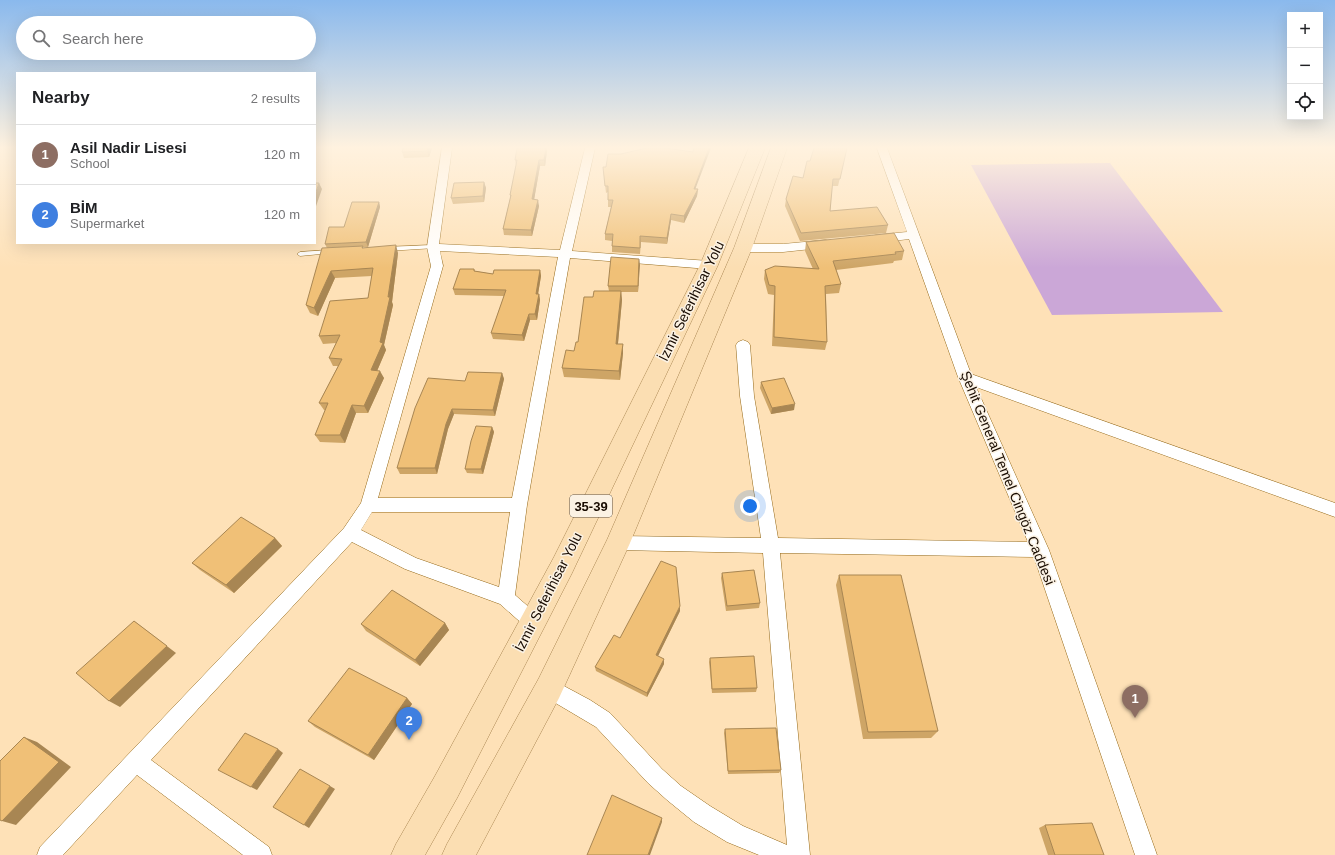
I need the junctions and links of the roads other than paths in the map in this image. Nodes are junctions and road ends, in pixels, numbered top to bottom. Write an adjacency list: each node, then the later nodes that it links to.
1 (441, 188): 9 (street)
2 (581, 188): 14 (street)
3 (741, 188): 15 (main road, İzmir Seferihisar Yolu / 35-39)
4 (765, 188): 10 (main road, İzmir Seferihisar Yolu / 35-39)
5 (896, 188): 6 (street, Şehit General Temel Cingöz Caddesi)
6 (913, 235): 7 (street); 17 (street, Şehit General Temel Cingöz Caddesi)
7 (867, 240)
8 (836, 243): 10 (street)
9 (433, 247): 11 (lane); 14 (street); 18 (street)
10 (743, 248): 22 (main road, İzmir Seferihisar Yolu / 35-39)
11 (378, 250)
12 (339, 252): 13 (lane)
13 (300, 254)
14 (565, 254): 15 (street); 19 (street)
15 (709, 265): 26 (main road, İzmir Seferihisar Yolu / 35-39)
16 (743, 345): 23 (street)
17 (965, 377): 20 (street); 24 (street, Şehit General Temel Cingöz Caddesi)
18 (368, 505): 19 (street); 21 (street)
19 (519, 505): 25 (street)
20 (1335, 510)
21 (350, 533): 25 (street); 28 (street)
22 (618, 543): 23 (street); 27 (main road, İzmir Seferihisar Yolu / 35-39)
23 (771, 546): 24 (street); 34 (street)
24 (1040, 550): 35 (street, Şehit General Temel Cingöz Caddesi)
25 (506, 598): 26 (street)
26 (533, 622): 31 (main road, İzmir Seferihisar Yolu / 35-39)
27 (549, 688): 32 (main road, İzmir Seferihisar Yolu / 35-39); 33 (street)
28 (136, 761): 29 (street); 30 (street)
29 (48, 855)
30 (261, 855)
31 (407, 855)
32 (458, 855)
33 (785, 855)
34 (799, 855)
35 (1146, 855)

